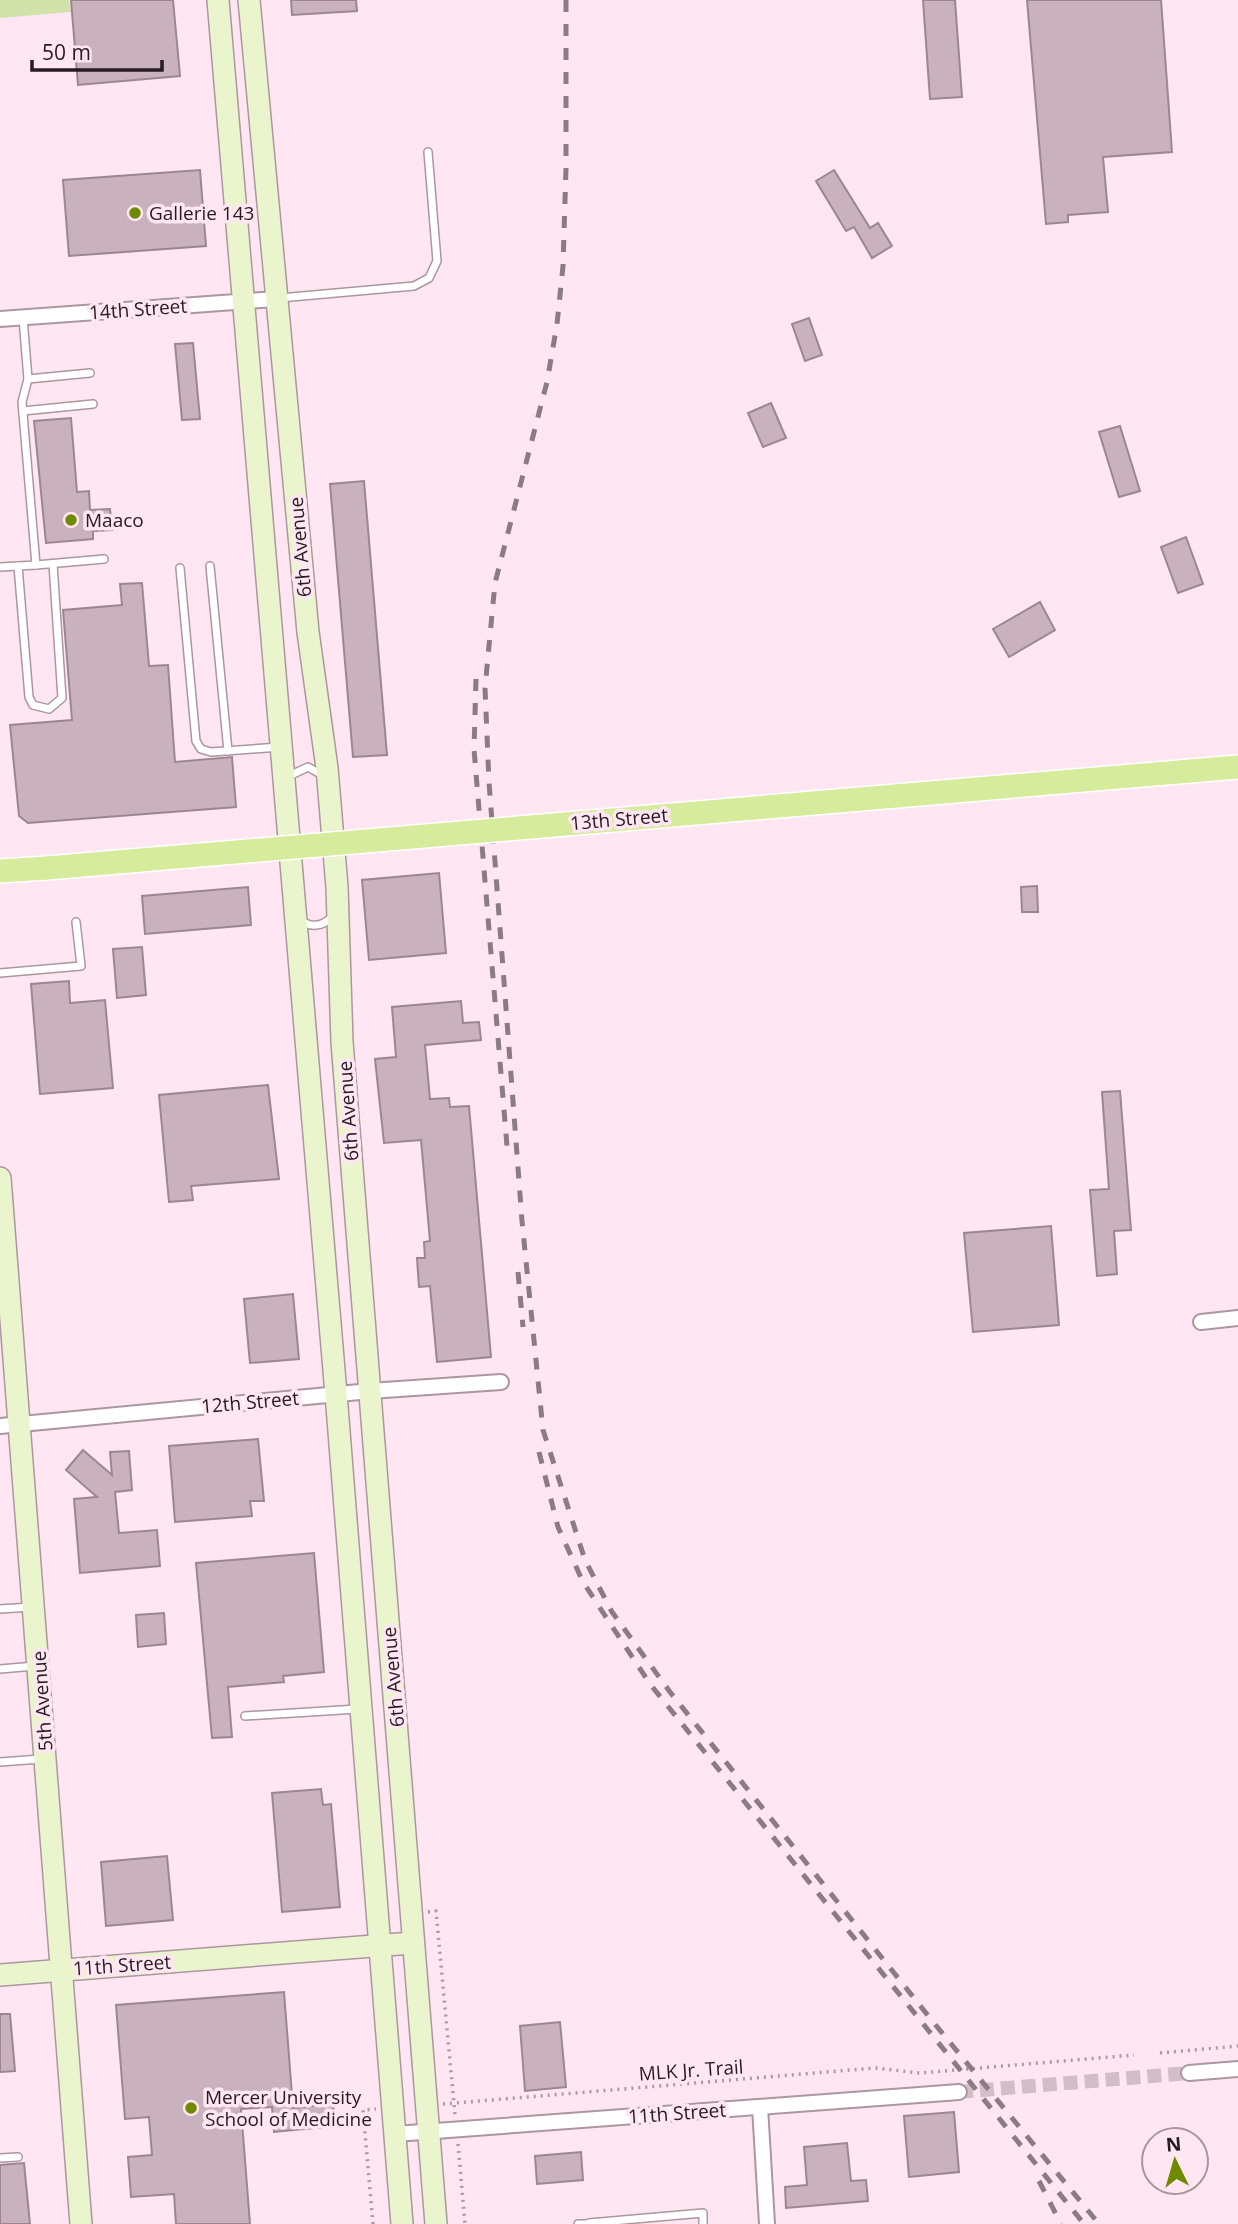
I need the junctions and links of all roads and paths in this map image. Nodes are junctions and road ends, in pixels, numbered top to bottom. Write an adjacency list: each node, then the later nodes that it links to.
1 (218, 0): 5 (street, 6th Avenue)
2 (249, 0): 4 (street, 6th Avenue)
3 (428, 152): 4 (lane)
4 (276, 299): 5 (street, 14th Street); 22 (street, 6th Avenue)
5 (245, 301): 6 (street, 14th Street); 19 (street, 6th Avenue)
6 (23, 317): 7 (street, 14th Street); 9 (lane)
7 (0, 319)
8 (90, 373): 9 (lane)
9 (28, 379): 11 (lane)
10 (93, 404): 11 (lane)
11 (23, 411): 14 (lane)
12 (104, 559): 13 (lane)
13 (53, 564): 14 (lane); 15 (lane)
14 (36, 565): 15 (lane)
15 (18, 566): 17 (lane)
16 (210, 566): 20 (lane)
17 (0, 567)
18 (180, 569): 20 (lane)
19 (281, 747): 20 (lane); 23 (street, 6th Avenue)
20 (228, 751)
21 (1238, 767): 24 (main road, 13th Street, bridge)
22 (328, 778): 23 (lane); 25 (street, 6th Avenue)
23 (284, 783): 26 (street, 6th Avenue)
24 (0, 872)
25 (338, 912): 26 (lane); 34 (street, 6th Avenue)
26 (296, 913): 35 (street, 6th Avenue)
27 (76, 922): 28 (lane)
28 (0, 973)
29 (0, 1178): 30 (street, 5th Avenue)
30 (4, 1282): 36 (street, 5th Avenue)
31 (1238, 1318): 32 (street)
32 (1201, 1322)
33 (501, 1382): 34 (street, 12th Street)
34 (370, 1391): 35 (street, 12th Street); 45 (street, 6th Avenue)
35 (336, 1394): 36 (street, 12th Street); 41 (street, 6th Avenue)
36 (10, 1425): 37 (street, 5th Avenue)
37 (34, 1606): 38 (lane); 39 (street, 5th Avenue)
38 (0, 1609)
39 (39, 1666): 40 (lane); 43 (street, 5th Avenue)
40 (0, 1670)
41 (361, 1709): 42 (lane); 47 (street, 6th Avenue)
42 (245, 1716)
43 (46, 1759): 44 (lane); 48 (street, 5th Avenue)
44 (0, 1762)
45 (411, 1914): 46 (street, 6th Avenue); 56 (path)
46 (412, 1943): 47 (street, 11th Street); 57 (street, 6th Avenue)
47 (379, 1945): 48 (street, 11th Street); 59 (street, 6th Avenue)
48 (62, 1970): 49 (street, 11th Street); 65 (street, 5th Avenue)
49 (0, 1975)
50 (1238, 2046): 51 (path)
51 (1160, 2053)
52 (1134, 2055): 56 (path, MLK Jr. Trail)
53 (1238, 2069): 54 (street)
54 (1189, 2073)
55 (959, 2092): 58 (street, 11th Street)
56 (454, 2103): 57 (path, MLK Jr. Trail); 60 (path)
57 (426, 2105): 61 (street, 6th Avenue)
58 (760, 2107): 60 (street, 11th Street); 73 (street)
59 (392, 2108): 62 (street, 6th Avenue); 66 (path)
60 (457, 2129): 61 (street, 11th Street); 69 (path)
61 (428, 2131): 62 (street, 11th Street); 68 (street, 6th Avenue)
62 (395, 2134): 67 (street, 6th Avenue)
63 (18, 2157): 64 (lane)
64 (0, 2158)
65 (81, 2224)
66 (373, 2224)
67 (402, 2224)
68 (436, 2224)
69 (465, 2224)
70 (578, 2224): 71 (lane)
71 (589, 2224): 72 (lane)
72 (704, 2224)
73 (767, 2224)

